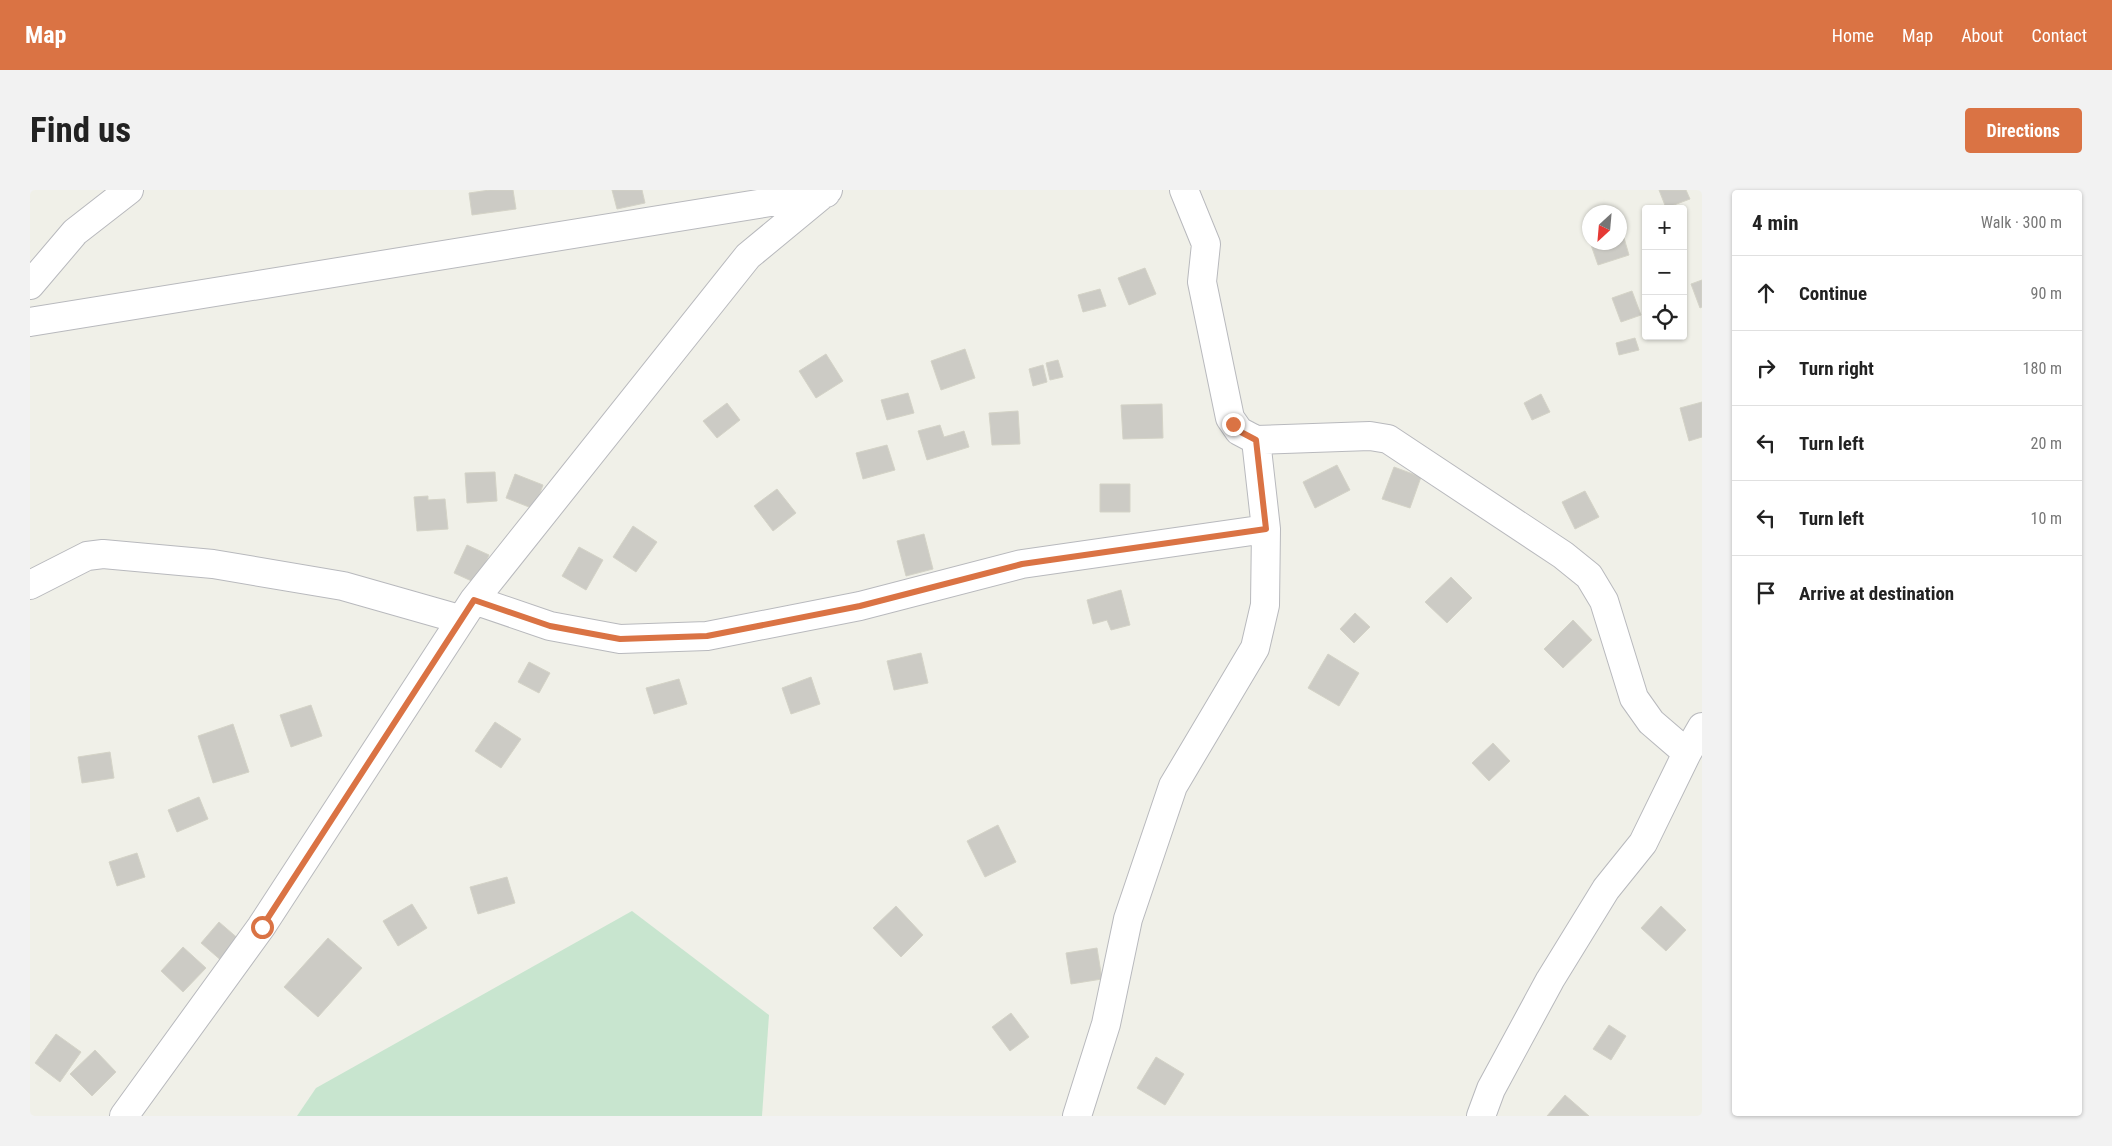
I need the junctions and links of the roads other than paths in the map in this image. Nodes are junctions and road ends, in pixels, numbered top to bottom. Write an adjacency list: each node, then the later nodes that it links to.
1 (129, 190): 4 (street)
2 (1184, 190): 6 (street)
3 (832, 191): 5 (street); 9 (street)
4 (30, 285)
5 (30, 322)
6 (1256, 440): 7 (street); 11 (street)
7 (1266, 529): 9 (street); 13 (street)
8 (30, 585): 9 (street)
9 (466, 609): 12 (street)
10 (1702, 728): 11 (street)
11 (1687, 753): 14 (street)
12 (124, 1116)
13 (1077, 1116)
14 (1481, 1116)

